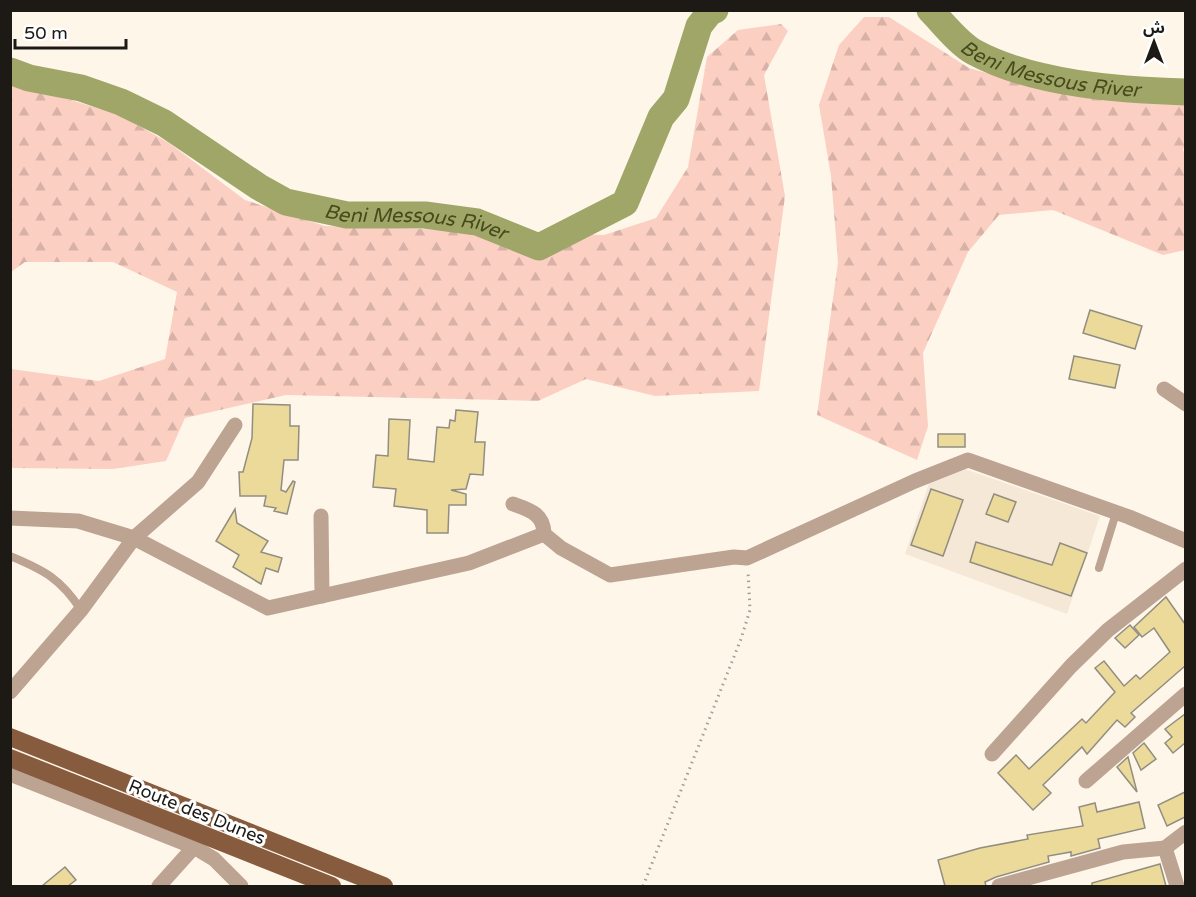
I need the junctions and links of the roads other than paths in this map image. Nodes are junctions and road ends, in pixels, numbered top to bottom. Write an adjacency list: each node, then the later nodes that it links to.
1 (1164, 389): 2 (street)
2 (1185, 404)
3 (235, 425): 9 (street)
4 (513, 504): 8 (street)
5 (1116, 513): 8 (street); 10 (street); 12 (lane)
6 (321, 516): 14 (street)
7 (10, 518): 9 (street)
8 (544, 534): 14 (street)
9 (134, 538): 14 (street); 15 (street)
10 (1185, 541)
11 (10, 556): 15 (lane)
12 (1099, 568)
13 (1185, 569): 19 (street)
14 (322, 596)
15 (81, 610): 16 (street)
16 (10, 693)
17 (1185, 694): 22 (street)
18 (10, 737): 29 (main road, Route des Dunes)
19 (992, 754)
20 (10, 758): 28 (main road, Route des Dunes)
21 (10, 774): 24 (street)
22 (1086, 781)
23 (1185, 832): 25 (street)
24 (194, 847): 26 (street); 27 (street)
25 (1166, 848): 30 (street); 31 (street)
26 (159, 886)
27 (241, 886)
28 (332, 886)
29 (384, 886)
30 (999, 886)
31 (1177, 886)

